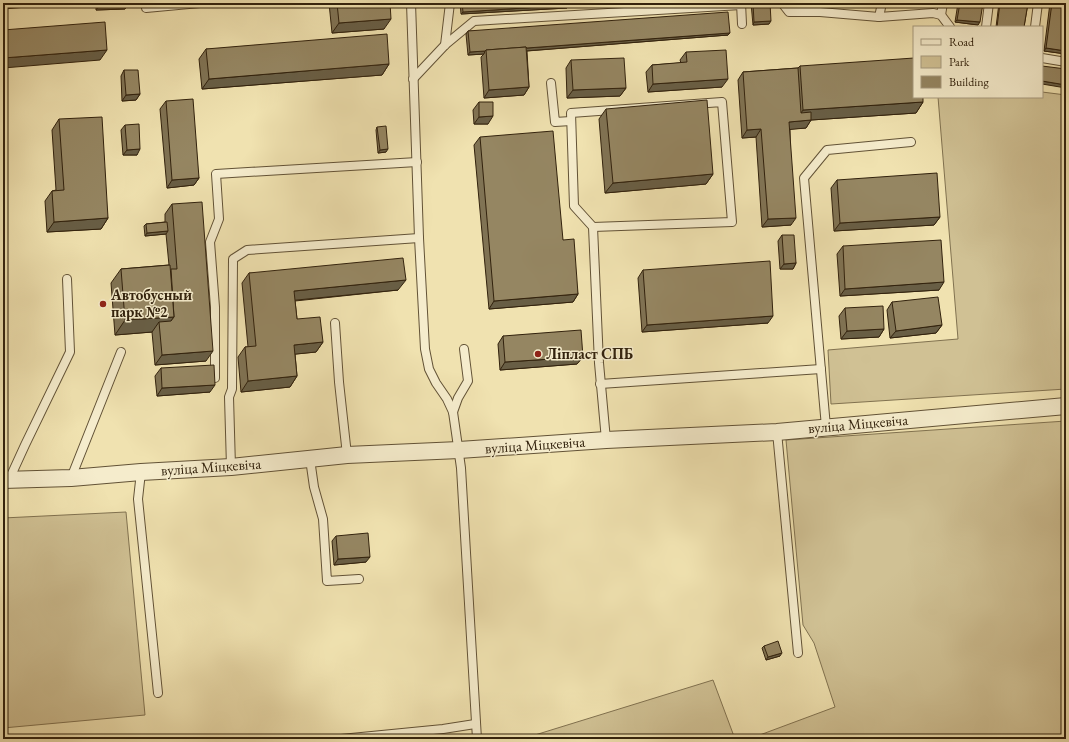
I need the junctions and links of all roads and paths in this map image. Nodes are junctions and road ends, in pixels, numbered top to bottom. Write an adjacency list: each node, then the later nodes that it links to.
1 (200, 3): 11 (lane)
2 (411, 3): 21 (lane)
3 (450, 3): 18 (lane)
4 (782, 3): 10 (lane)
5 (882, 3): 13 (lane)
6 (943, 3): 12 (lane)
7 (989, 3): 16 (lane)
8 (1038, 3): 17 (lane)
9 (741, 4): 14 (lane); 18 (lane)
10 (821, 7): 13 (lane)
11 (146, 8)
12 (941, 15): 13 (lane); 15 (lane)
13 (879, 17)
14 (742, 24)
15 (949, 26)
16 (986, 26)
17 (1035, 26)
18 (445, 45): 21 (lane)
19 (1043, 58): 20 (lane)
20 (1066, 62)
21 (413, 80): 25 (lane)
22 (551, 83): 23 (lane)
23 (571, 121): 26 (lane); 26 (lane)
24 (911, 142): 32 (lane)
25 (417, 162): 27 (lane); 33 (lane)
26 (593, 227): 34 (lane)
27 (419, 238): 36 (lane); 43 (lane)
28 (67, 279): 46 (lane)
29 (335, 322): 41 (lane)
30 (464, 349): 36 (lane)
31 (121, 352): 45 (lane)
32 (821, 369): 34 (lane); 37 (lane)
33 (215, 378)
34 (600, 384): 39 (lane)
35 (1066, 406): 37 (street, вуліца Міцкевіча)
36 (453, 412): 40 (lane)
37 (826, 427): 38 (street, вуліца Міцкевіча)
38 (777, 432): 39 (street, вуліца Міцкевіча); 48 (lane)
39 (606, 440): 40 (street, вуліца Міцкевіча)
40 (459, 450): 41 (street, вуліца Міцкевіча); 50 (lane)
41 (347, 455): 42 (street, вуліца Міцкевіча)
42 (310, 459): 43 (street, вуліца Міцкевіча); 47 (lane)
43 (231, 467): 44 (street, вуліца Міцкевіча)
44 (141, 472): 45 (street, вуліца Міцкевіча); 49 (lane)
45 (72, 478): 46 (street, вуліца Міцкевіча)
46 (6, 480)
47 (359, 579)
48 (798, 653)
49 (158, 693)
50 (475, 724): 51 (lane); 52 (lane)
51 (341, 739)
52 (477, 739)

